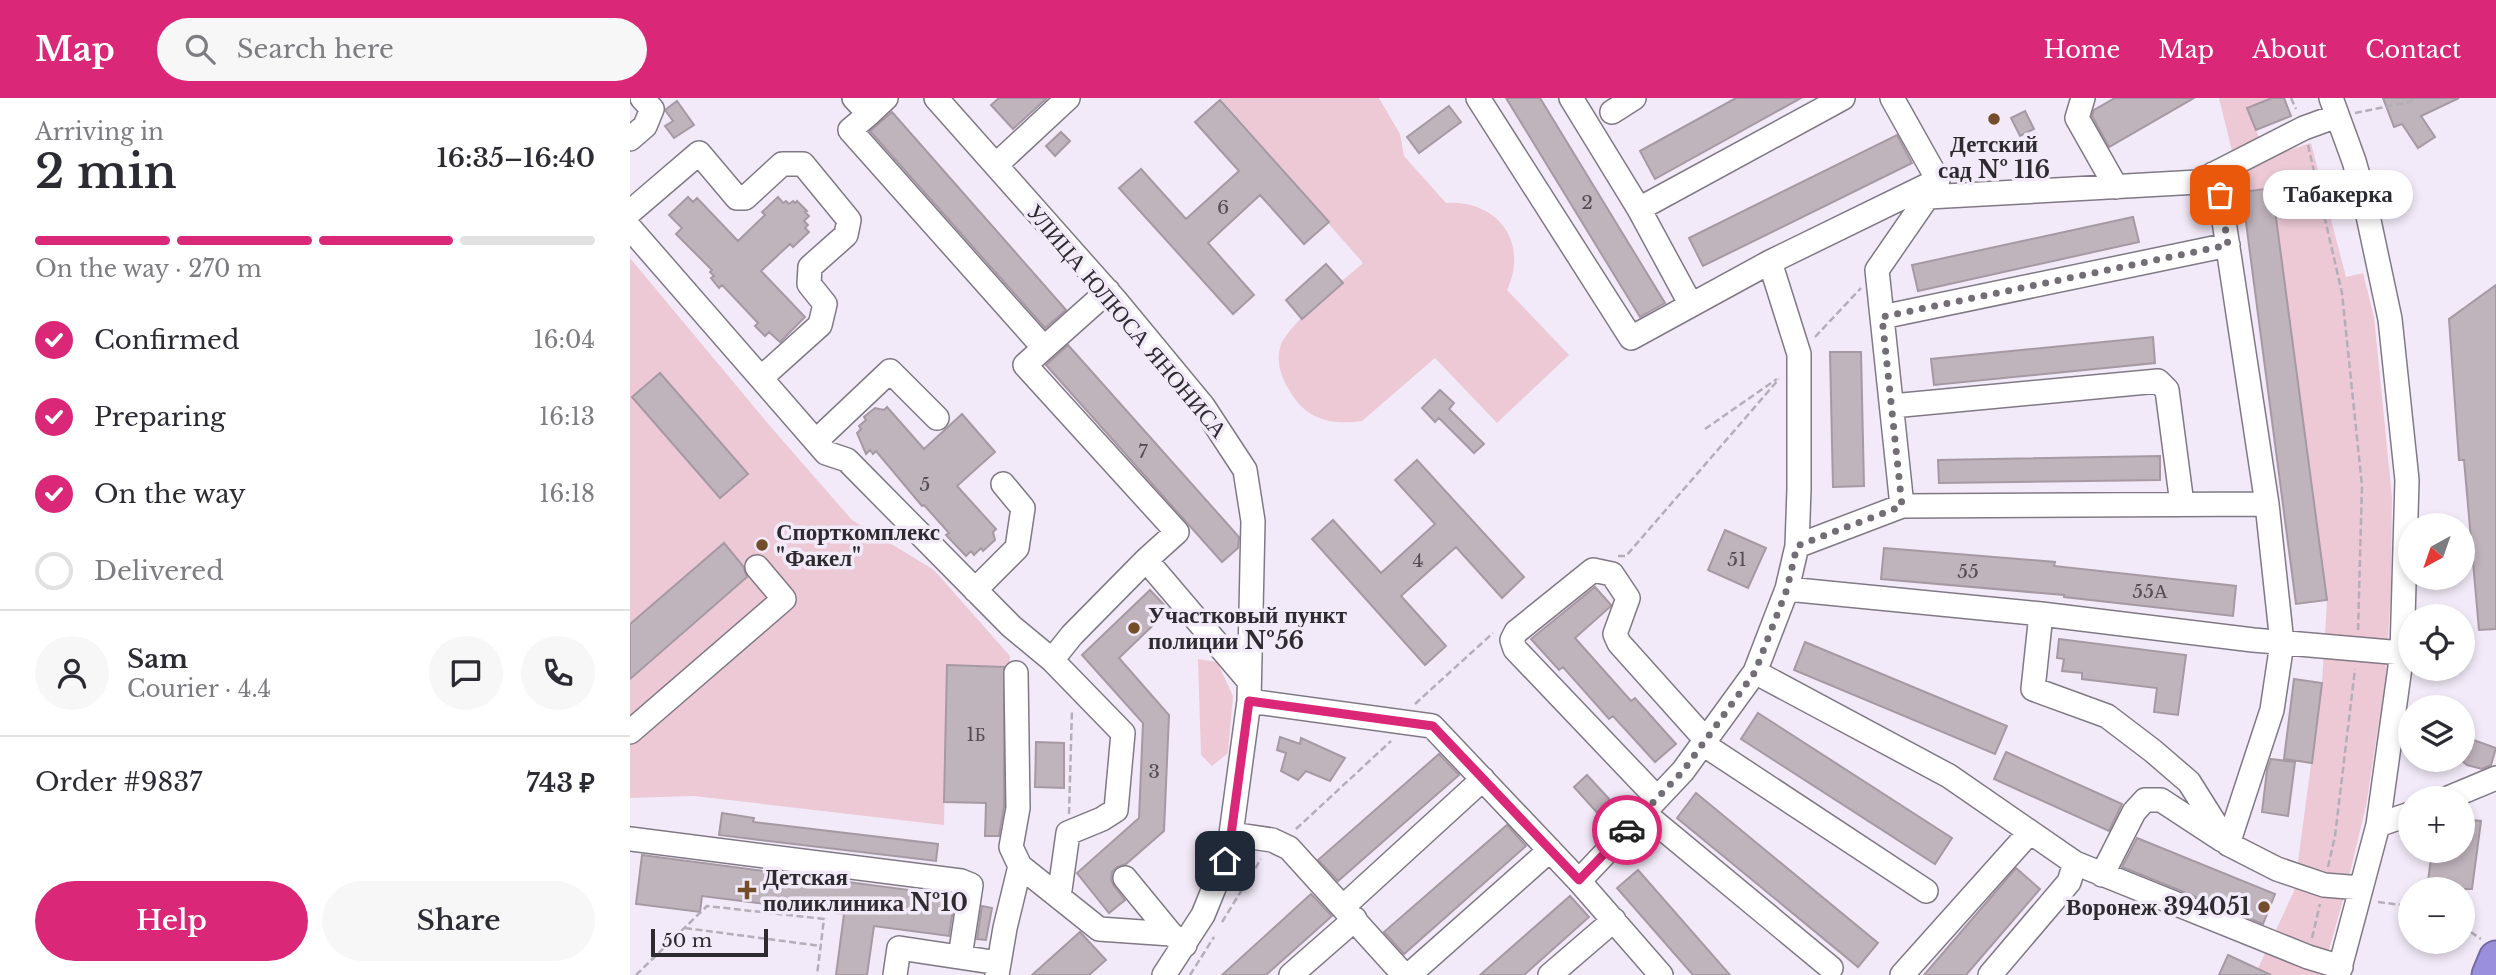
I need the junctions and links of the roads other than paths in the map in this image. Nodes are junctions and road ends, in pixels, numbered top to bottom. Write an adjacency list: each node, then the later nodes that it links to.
1 (642, 98): 14 (street)
2 (886, 98): 11 (street)
3 (936, 98): 15 (street, УЛИЦА ЮЛЮСА ЯНОНИСА)
4 (1068, 98): 15 (street)
5 (1478, 98): 25 (street)
6 (1571, 98): 19 (street)
7 (1634, 98): 13 (street)
8 (1843, 98): 19 (street)
9 (1892, 98): 18 (street)
10 (2083, 98): 17 (street)
11 (862, 106): 27 (street)
12 (2334, 107): 16 (street); 41 (street)
13 (1612, 112)
14 (630, 139)
15 (996, 165): 24 (street, УЛИЦА ЮЛЮСА ЯНОНИСА)
16 (2213, 174): 17 (street); 22 (street)
17 (2116, 187): 18 (street)
18 (1933, 188): 23 (street); 26 (street)
19 (1639, 209): 25 (street)
20 (630, 212): 28 (street)
21 (630, 228): 28 (street)
22 (2228, 245): 26 (street); 34 (street)
23 (1770, 262): 25 (street); 36 (street)
24 (1108, 291): 27 (street); 49 (street, УЛИЦА ЮЛЮСА ЯНОНИСА)
25 (1691, 305)
26 (1882, 317): 29 (street)
27 (1044, 348): 37 (street)
28 (761, 378): 31 (street)
29 (1892, 406): 33 (street); 35 (street)
30 (937, 418): 31 (street)
31 (816, 441): 40 (street)
32 (1003, 484): 40 (street)
33 (2182, 504): 34 (street); 35 (street)
34 (2267, 504): 43 (street)
35 (1902, 506): 36 (street)
36 (1797, 546): 39 (street)
37 (1146, 560): 45 (street); 49 (street)
38 (757, 567): 50 (street)
39 (1787, 589): 42 (street); 46 (street)
40 (975, 590): 45 (street)
41 (2403, 604)
42 (2041, 614): 43 (street); 61 (street)
43 (2281, 643): 44 (street); 61 (street)
44 (2398, 653)
45 (1052, 660): 70 (street)
46 (1755, 672): 51 (street); 58 (street)
47 (1016, 673): 64 (street)
48 (2398, 681): 57 (street)
49 (1249, 691): 53 (street); 59 (street, УЛИЦА ЮЛЮСА ЯНОНИСА)
50 (630, 732)
51 (1704, 742): 55 (street); 55 (street); 68 (street)
52 (2496, 778): 54 (street)
53 (1483, 779): 62 (street); 71 (street)
54 (2475, 787)
55 (1651, 805): 67 (street); 76 (street)
56 (2398, 818): 57 (street)
57 (2378, 825): 69 (street)
58 (2030, 832): 63 (street); 85 (street)
59 (1231, 835): 71 (street); 73 (street, УЛИЦА ЮЛЮСА ЯНОНИСА)
60 (630, 839): 75 (street)
61 (2228, 844): 65 (street); 69 (street)
62 (1550, 850): 67 (street); 82 (street)
63 (2075, 863): 65 (street); 86 (street)
64 (1020, 866): 70 (street); 77 (street)
65 (2102, 874): 78 (street)
66 (1125, 878): 73 (street)
67 (1579, 880): 72 (street)
68 (1926, 891)
69 (2360, 894): 78 (street)
70 (1059, 897): 73 (street)
71 (1349, 913): 81 (street); 82 (street)
72 (1614, 920): 83 (street); 84 (street)
73 (1178, 939): 80 (street, УЛИЦА ЮЛЮСА ЯНОНИСА)
74 (2491, 950): 87 (highway)
75 (960, 957): 77 (street); 79 (street)
76 (1831, 968)
77 (998, 969)
78 (2340, 971)
79 (895, 975)
80 (1164, 975)
81 (1291, 975)
82 (1407, 975)
83 (1550, 975)
84 (1661, 975)
85 (1902, 975)
86 (1990, 975)
87 (2490, 975)

